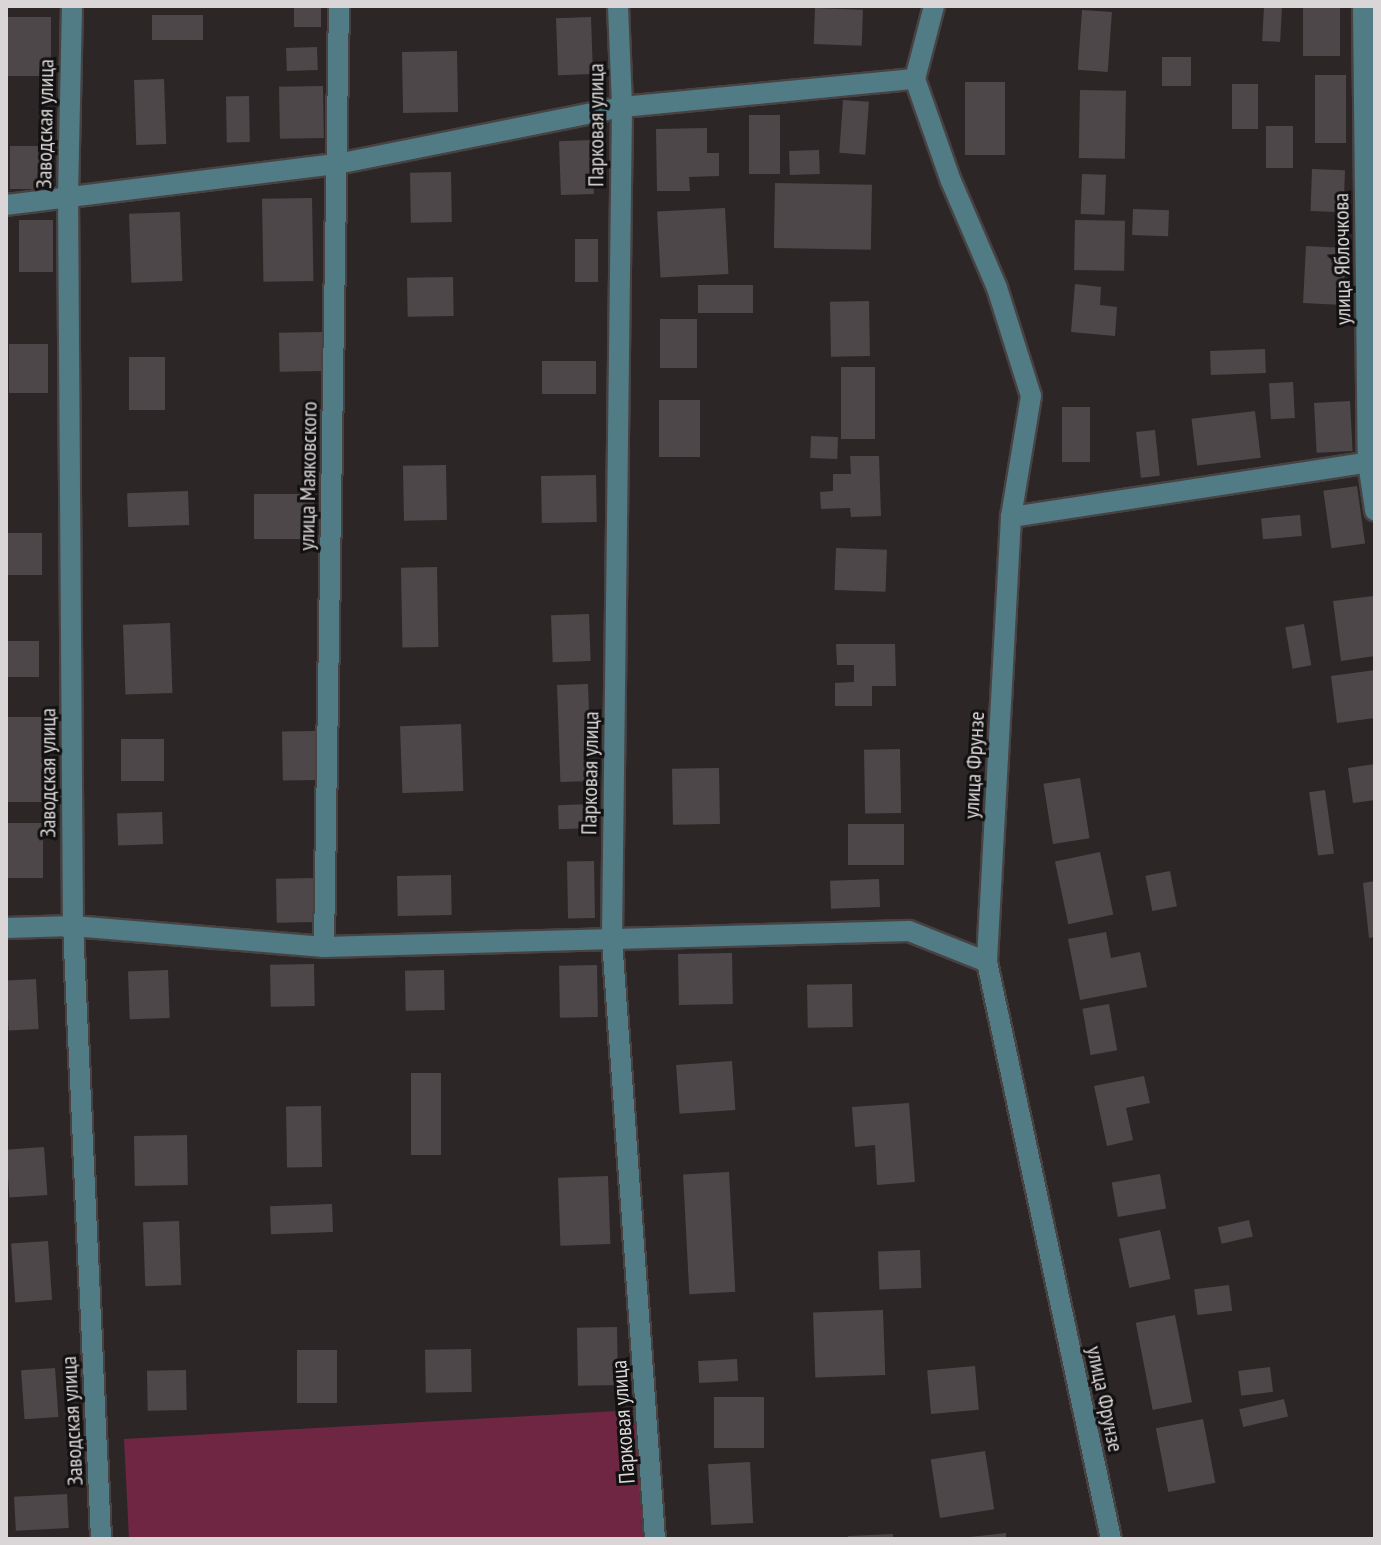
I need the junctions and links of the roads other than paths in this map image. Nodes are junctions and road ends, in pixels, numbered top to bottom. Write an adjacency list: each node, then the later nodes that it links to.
1 (72, 6): 9 (street, Заводская улица)
2 (339, 6): 8 (street, улица Маяковского)
3 (618, 6): 7 (street, Парковая улица)
4 (934, 6): 6 (street)
5 (1363, 6): 11 (street, улица Яблочкова)
6 (915, 79): 7 (street); 13 (street, улица Фрунзе)
7 (622, 107): 8 (street); 16 (street, Парковая улица)
8 (337, 164): 9 (street); 17 (street, улица Маяковского)
9 (68, 195): 10 (street); 14 (street, Заводская улица)
10 (6, 205)
11 (1371, 461): 12 (street, улица Яблочкова); 13 (street)
12 (1375, 510)
13 (1011, 517): 18 (street, улица Фрунзе)
14 (73, 926): 15 (street); 17 (street); 19 (street, Заводская улица)
15 (6, 928)
16 (612, 939): 17 (street); 18 (street); 20 (street, Парковая улица)
17 (324, 947)
18 (987, 962): 21 (street, улица Фрунзе)
19 (101, 1539)
20 (655, 1539)
21 (1111, 1539)

